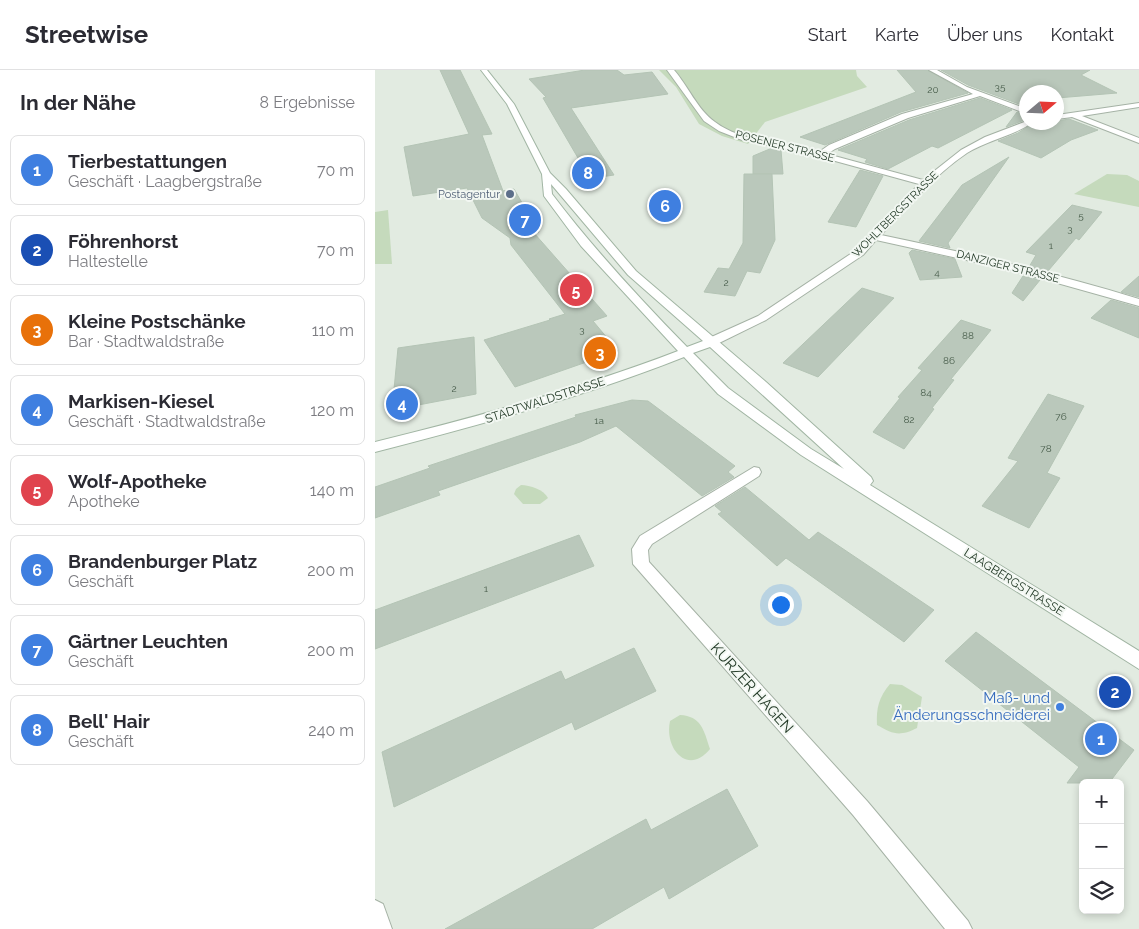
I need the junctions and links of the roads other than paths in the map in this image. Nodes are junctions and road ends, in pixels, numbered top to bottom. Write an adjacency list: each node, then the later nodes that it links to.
1 (484, 70): 12 (street)
2 (670, 70): 11 (street, POSENER STRASSE)
3 (932, 70): 4 (street)
4 (979, 94): 6 (street); 11 (street)
5 (1139, 105): 7 (street)
6 (1019, 109)
7 (1074, 116): 8 (street); 10 (street)
8 (1064, 117)
9 (1019, 126): 13 (street, WOHLTBERGSTRASSE)
10 (1139, 141)
11 (820, 155): 13 (street, POSENER STRASSE)
12 (547, 174): 16 (street, LAAGBERGSTRASSE); 17 (street, LAAGBERGSTRASSE)
13 (925, 183): 14 (street, WOHLTBERGSTRASSE)
14 (874, 237): 15 (street, DANZIGER STRASSE); 16 (street, WOHLTBERGSTRASSE)
15 (1139, 303)
16 (711, 342): 17 (street, STADTWALDSTRASSE); 20 (street, LAAGBERGSTRASSE)
17 (686, 353): 18 (street, STADTWALDSTRASSE); 20 (street, LAAGBERGSTRASSE)
18 (375, 447)
19 (754, 472): 24 (street, KURZER HAGEN)
20 (888, 503): 21 (street, LAAGBERGSTRASSE)
21 (1139, 661)
22 (375, 912): 23 (street)
23 (380, 929)
24 (960, 929)

